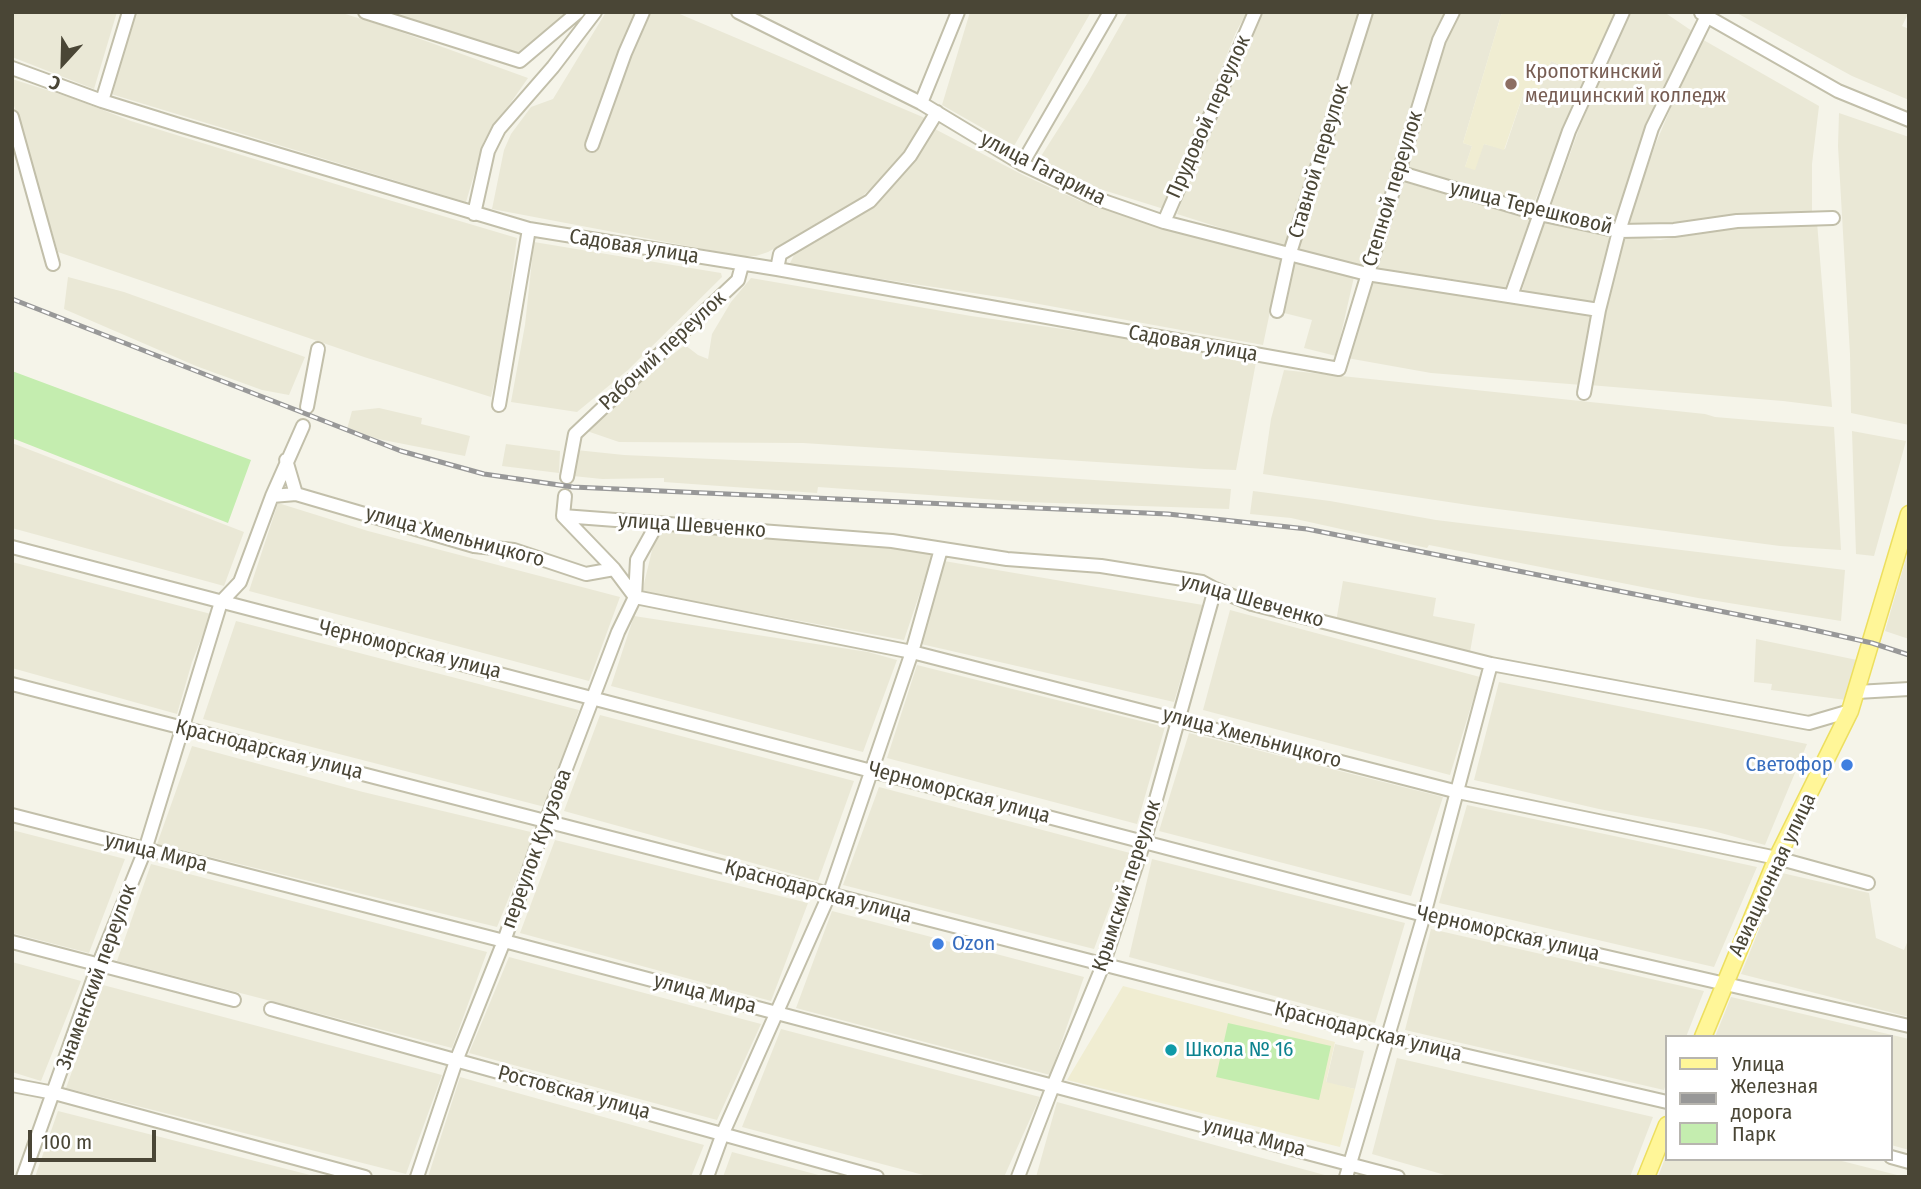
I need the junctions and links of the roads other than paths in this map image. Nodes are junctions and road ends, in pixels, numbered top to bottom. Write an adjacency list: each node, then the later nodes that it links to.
1 (129, 12): 15 (street)
2 (365, 12): 3 (street)
3 (578, 12)
4 (596, 12): 23 (street)
5 (642, 12): 20 (street)
6 (738, 12): 16 (street, улица Гагарина)
7 (958, 12): 16 (street)
8 (1110, 12): 21 (street)
9 (1255, 12): 26 (street, Прудовой переулок)
10 (1366, 12): 29 (street, Ставной переулок)
11 (1453, 12): 22 (street, Степной переулок)
12 (1623, 12): 24 (street)
13 (1703, 14): 19 (street); 28 (street)
14 (12, 68): 15 (street, Садовая улица)
15 (102, 101): 23 (street, Садовая улица)
16 (921, 103): 17 (street, улица Гагарина)
17 (937, 112): 21 (street, улица Гагарина); 32 (street)
18 (12, 117): 30 (street)
19 (1909, 120)
20 (593, 145)
21 (1022, 164): 26 (street, улица Гагарина)
22 (1398, 173): 24 (street, улица Терешковой); 33 (street, Степной переулок)
23 (474, 214): 27 (street, Садовая улица)
24 (1539, 214): 28 (street, улица Терешковой); 34 (street)
25 (1833, 218): 28 (street, улица Терешковой)
26 (1164, 222): 29 (street, улица Гагарина)
27 (529, 229): 31 (street, Садовая улица); 40 (street)
28 (1619, 231): 35 (street)
29 (1289, 256): 33 (street, улица Гагарина); 36 (street, Ставной переулок)
30 (53, 264)
31 (742, 264): 32 (street, Садовая улица); 44 (street, Рабочий переулок)
32 (777, 269): 38 (street, Садовая улица)
33 (1367, 274): 34 (street, улица Гагарина); 38 (street, Степной переулок)
34 (1511, 296): 35 (street, улица Гагарина)
35 (1599, 310): 39 (street)
36 (1277, 311)
37 (318, 349): 41 (street)
38 (1339, 369)
39 (1584, 393)
40 (499, 405)
41 (307, 407)
42 (303, 426): 43 (street, Знаменский переулок)
43 (286, 460): 45 (street); 46 (street, Знаменский переулок)
44 (567, 477)
45 (296, 494): 46 (street, улица Хмельницкого); 54 (street, улица Хмельницкого)
46 (272, 496): 57 (street, Знаменский переулок)
47 (565, 496): 49 (street)
48 (1909, 514): 53 (main road, Авиационная улица)
49 (563, 516): 50 (street, улица Шевченко); 54 (street)
50 (657, 524): 52 (street, улица Шевченко); 56 (street, переулок Кутузова)
51 (12, 547): 57 (street, Черноморская улица)
52 (941, 549): 55 (street, улица Шевченко); 58 (street)
53 (1903, 553): 62 (main road, Авиационная улица)
54 (614, 569): 56 (street)
55 (1215, 589): 59 (street, улица Шевченко); 65 (street, Крымский переулок)
56 (635, 597): 58 (street, улица Хмельницкого); 63 (street, переулок Кутузова)
57 (221, 602): 63 (street, Черноморская улица); 66 (street, Знаменский переулок)
58 (912, 652): 65 (street, улица Хмельницкого); 67 (street)
59 (1491, 664): 64 (street, улица Шевченко); 68 (street)
60 (12, 684): 66 (street, Краснодарская улица)
61 (1909, 689): 62 (street)
62 (1857, 691): 64 (main road, Авиационная улица)
63 (594, 697): 67 (street, Черноморская улица); 70 (street, переулок Кутузова)
64 (1850, 711): 73 (main road, Авиационная улица)
65 (1178, 719): 68 (street, улица Хмельницкого); 71 (street, Крымский переулок)
66 (182, 728): 70 (street, Краснодарская улица); 72 (street, Знаменский переулок)
67 (873, 771): 71 (street, Черноморская улица); 75 (street)
68 (1458, 792): 73 (street, улица Хмельницкого); 76 (street)
69 (12, 815): 72 (street, улица Мира)
70 (546, 821): 75 (street, Краснодарская улица); 77 (street, переулок Кутузова)
71 (1144, 842): 76 (street, Черноморская улица); 80 (street, Крымский переулок)
72 (145, 850): 77 (street, улица Мира); 79 (street, Знаменский переулок)
73 (1777, 858): 74 (street, улица Хмельницкого); 81 (main road, Авиационная улица)
74 (1868, 883)
75 (829, 895): 80 (street, Краснодарская улица); 84 (street)
76 (1423, 915): 81 (street, Черноморская улица); 87 (street)
77 (504, 941): 84 (street, улица Мира); 88 (street, переулок Кутузова)
78 (12, 942): 79 (street)
79 (99, 963): 82 (street); 91 (street, Знаменский переулок)
80 (1103, 965): 87 (street, Краснодарская улица); 90 (street, Крымский переулок)
81 (1724, 985): 85 (street, Черноморская улица); 86 (main road, Авиационная улица)
82 (234, 1000)
83 (271, 1009): 88 (street, Ростовская улица)
84 (778, 1013): 90 (street, улица Мира); 94 (street)
85 (1909, 1026)
86 (1704, 1035)
87 (1386, 1037): 92 (street, Краснодарская улица); 95 (street)
88 (456, 1062): 94 (street, Ростовская улица); 98 (street, переулок Кутузова)
89 (12, 1085): 91 (street)
90 (1053, 1086): 95 (street, улица Мира); 101 (street, Крымский переулок)
91 (54, 1094): 96 (street, Знаменский переулок); 97 (street)
92 (1666, 1102)
93 (1666, 1127): 104 (main road)
94 (723, 1133): 99 (street); 100 (street, Ростовская улица)
95 (1351, 1163): 102 (street); 103 (street, улица Мира)
96 (23, 1177)
97 (365, 1177)
98 (416, 1177)
99 (707, 1177)
100 (877, 1177)
101 (1018, 1177)
102 (1346, 1177)
103 (1398, 1177)
104 (1646, 1177)

